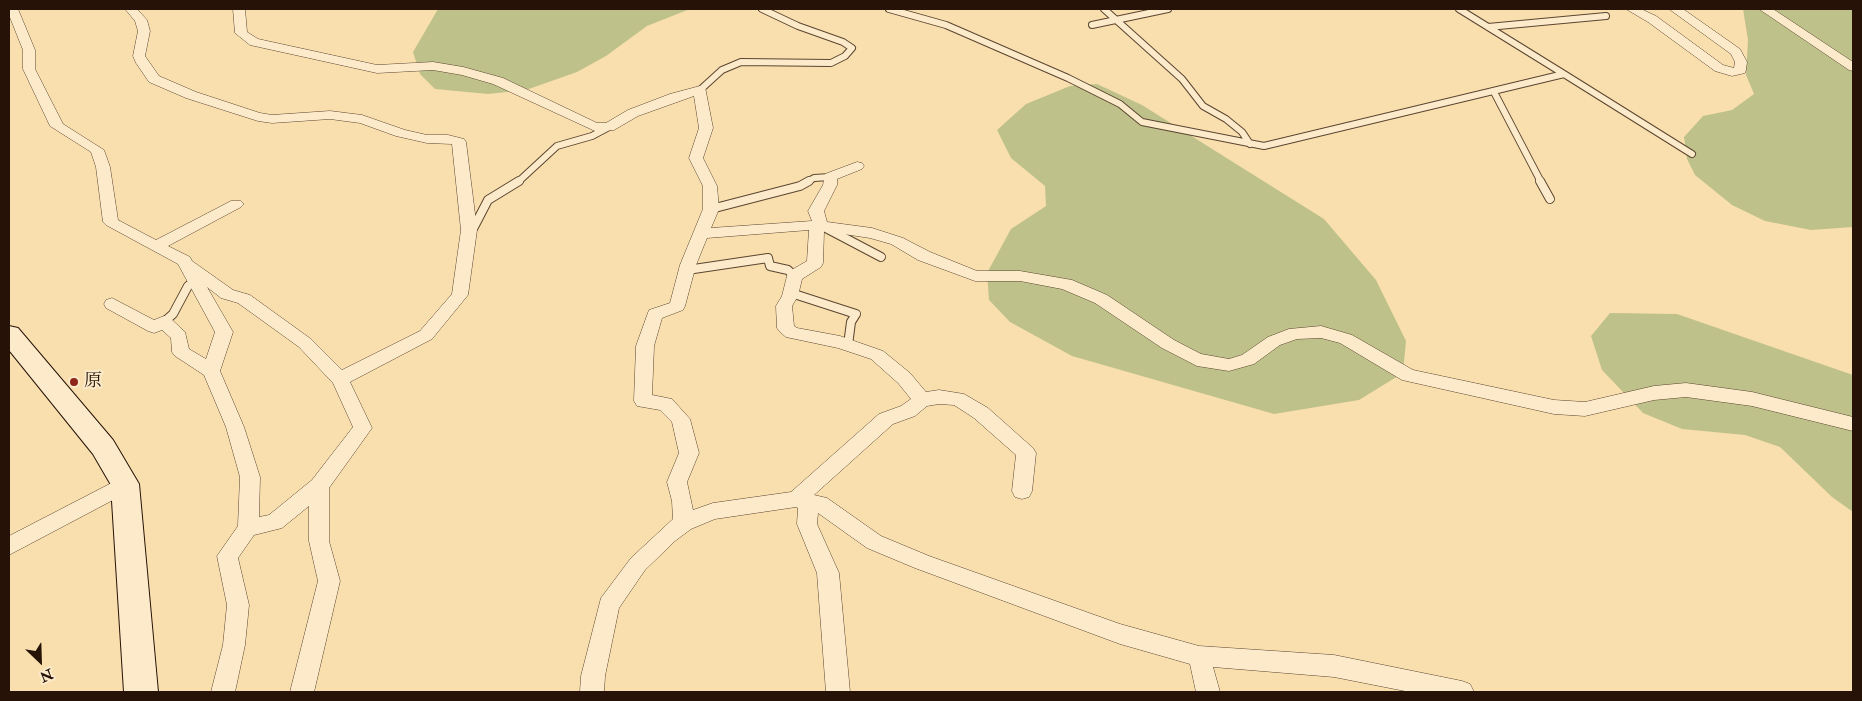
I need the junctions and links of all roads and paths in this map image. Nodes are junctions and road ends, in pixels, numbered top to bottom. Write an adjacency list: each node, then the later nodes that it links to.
1 (12, 9): 31 (street)
2 (131, 9): 29 (street)
3 (239, 9): 20 (street)
4 (762, 9): 18 (lane)
5 (889, 9): 21 (lane)
6 (1104, 9): 13 (lane)
7 (1168, 9): 13 (lane)
8 (1459, 9): 15 (lane)
9 (1632, 9): 10 (street)
10 (1675, 9)
11 (1766, 9): 16 (street)
12 (1606, 16): 15 (lane)
13 (1117, 20): 14 (lane); 21 (lane)
14 (1092, 25)
15 (1488, 27): 17 (lane)
16 (1853, 67)
17 (1564, 74): 19 (lane); 22 (lane)
18 (700, 90): 20 (street); 27 (street)
19 (1494, 92): 21 (lane); 25 (lane)
20 (609, 127): 29 (lane)
21 (1250, 144)
22 (1692, 154)
23 (857, 166): 24 (street)
24 (830, 177): 27 (lane); 28 (street)
25 (1550, 199)
26 (236, 204): 31 (street)
27 (711, 209): 30 (street)
28 (819, 225): 30 (street); 32 (lane); 35 (street); 45 (street)
29 (469, 230): 43 (street)
30 (700, 234): 34 (street)
31 (156, 246): 33 (street)
32 (881, 257)
33 (184, 261): 36 (street); 43 (street)
34 (687, 270): 35 (lane); 50 (street)
35 (794, 276): 37 (street)
36 (195, 281): 39 (lane); 42 (street)
37 (791, 293): 41 (lane); 41 (street)
38 (112, 304): 39 (street)
39 (164, 322): 42 (street)
40 (9, 334): 46 (main road)
41 (848, 345): 44 (street)
42 (211, 371): 51 (street)
43 (340, 379): 47 (street)
44 (922, 400): 48 (street); 49 (street)
45 (1853, 424)
46 (125, 484): 52 (street); 54 (main road)
47 (319, 486): 51 (street); 56 (street)
48 (1022, 491)
49 (802, 500): 50 (street); 53 (street); 58 (street)
50 (684, 523): 57 (street)
51 (248, 528): 55 (street)
52 (9, 546)
53 (1199, 656): 59 (street); 60 (street)
54 (141, 692)
55 (223, 692)
56 (302, 692)
57 (592, 692)
58 (838, 692)
59 (1208, 692)
60 (1462, 692)

